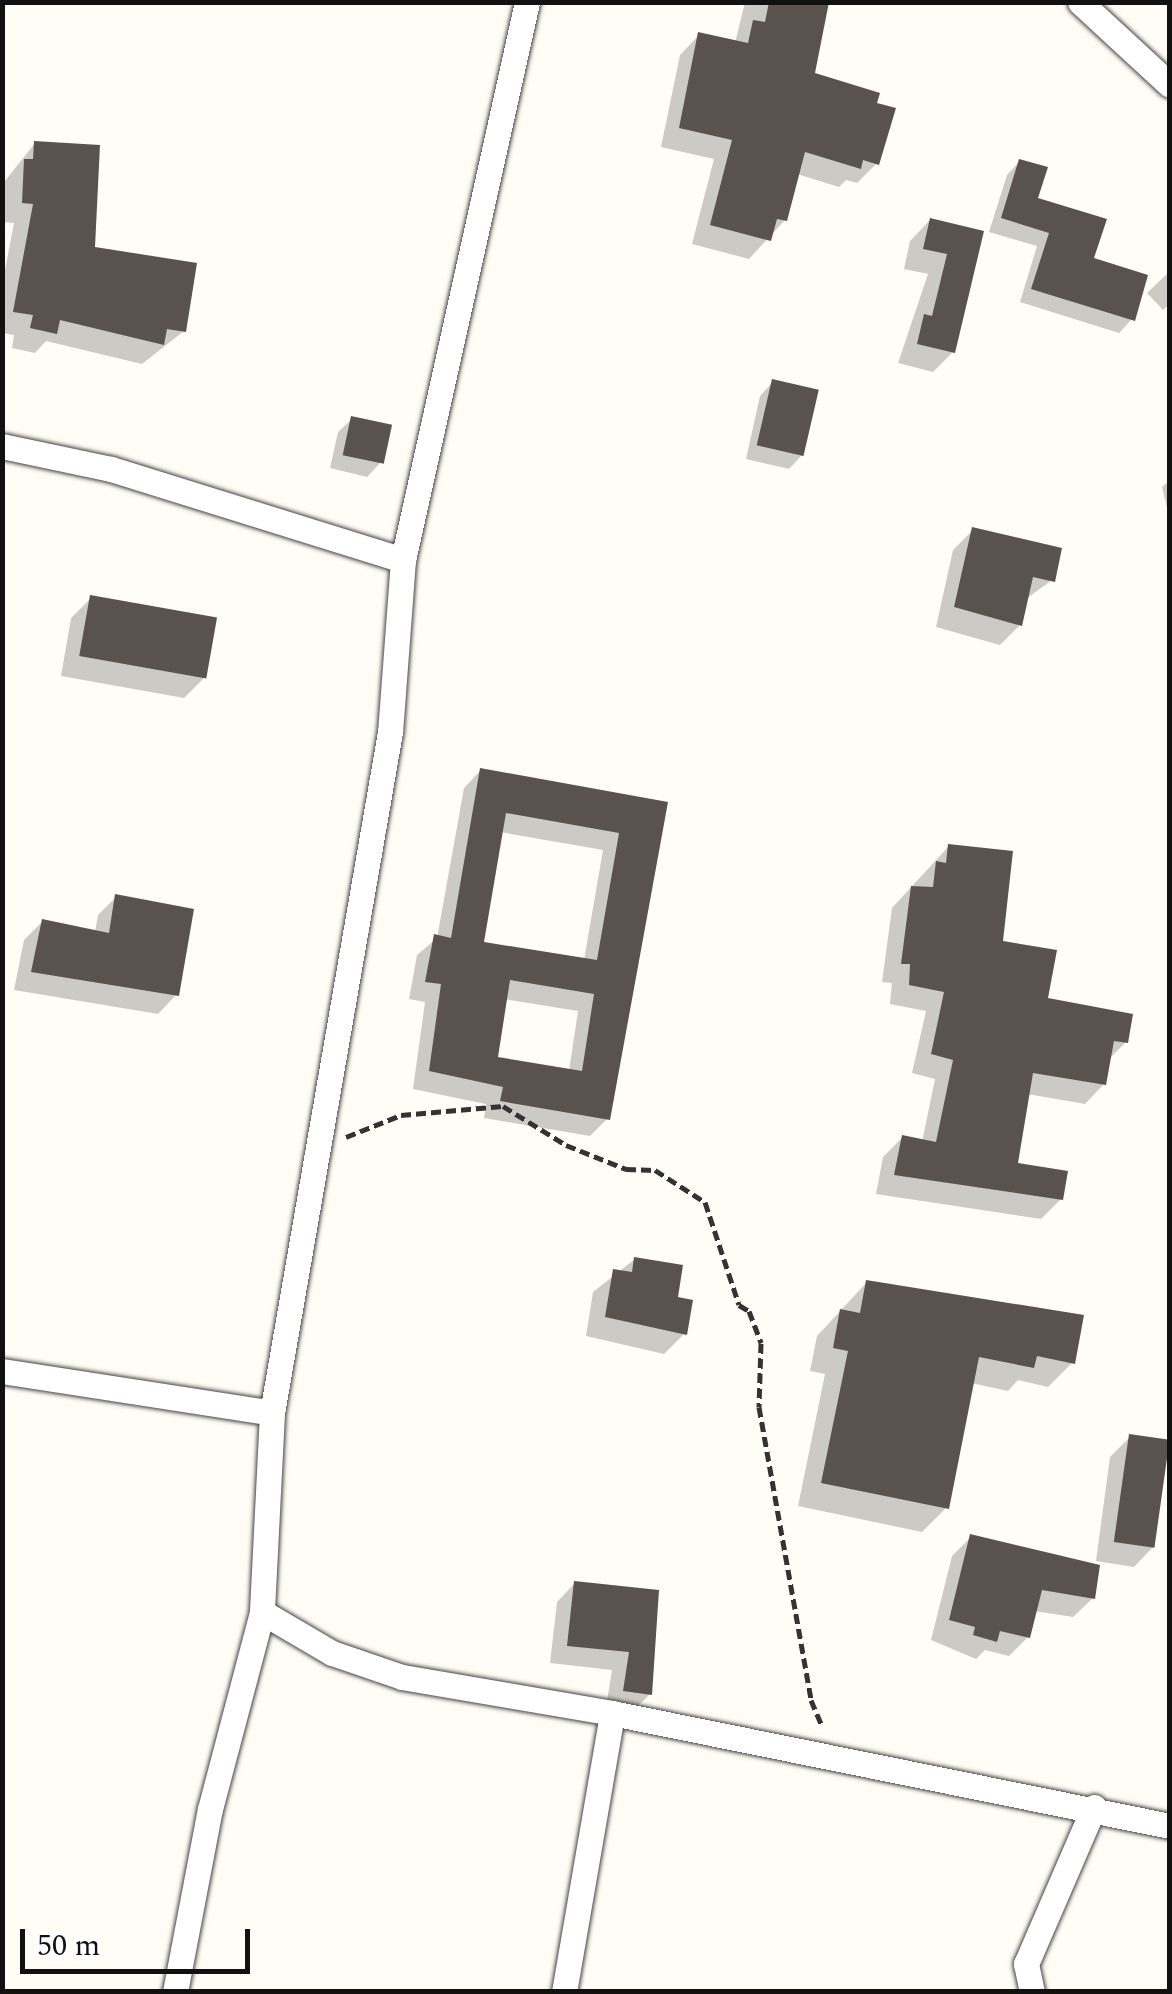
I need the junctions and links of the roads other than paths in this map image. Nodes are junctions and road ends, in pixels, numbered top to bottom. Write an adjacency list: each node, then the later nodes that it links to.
1 (526, 2): 5 (street)
2 (1080, 2): 3 (street)
3 (1170, 84)
4 (2, 446): 5 (street)
5 (404, 560): 7 (street)
6 (2, 1371): 7 (street)
7 (272, 1413): 8 (street)
8 (262, 1612): 9 (street); 12 (street)
9 (612, 1713): 10 (street); 13 (street)
10 (1094, 1807): 11 (street); 14 (street)
11 (1170, 1826)
12 (174, 1992)
13 (564, 1992)
14 (1032, 1992)

